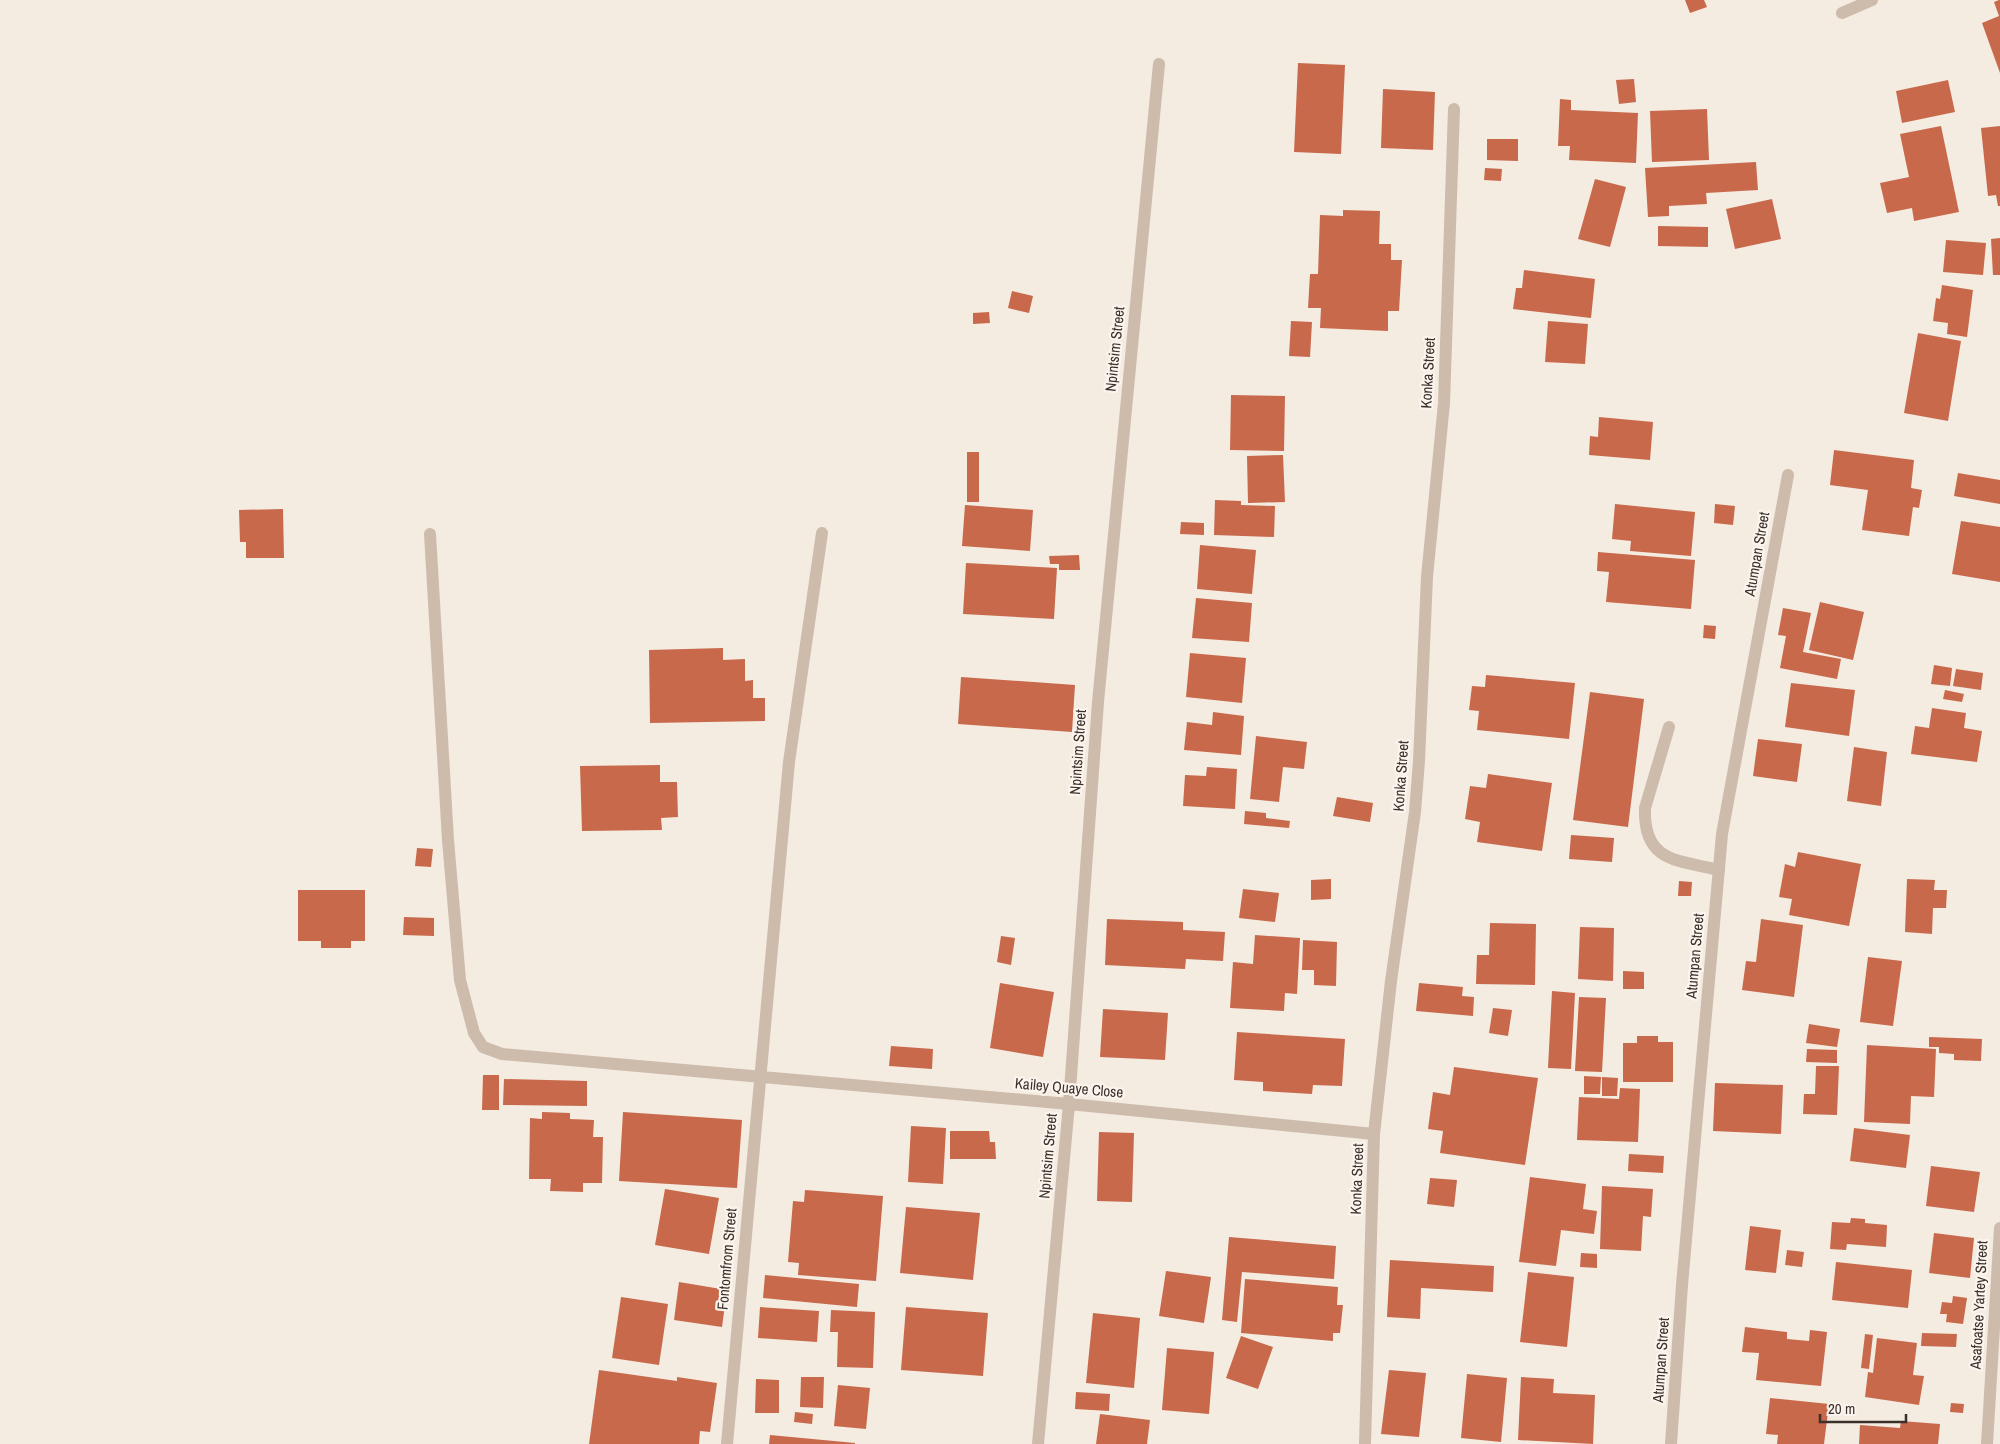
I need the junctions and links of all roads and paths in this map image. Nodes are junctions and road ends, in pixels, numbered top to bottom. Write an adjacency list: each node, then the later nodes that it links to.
1 (1872, 0): 2 (street)
2 (1842, 13)
3 (1160, 64): 11 (street, Npintsim Street)
4 (1454, 110): 12 (street, Konka Street)
5 (1788, 475): 9 (street, Atumpan Street)
6 (822, 532): 10 (street, Fontomfrom Street)
7 (430, 534): 10 (street, Kailey Quaye Close)
8 (1669, 727): 9 (street)
9 (1719, 870): 18 (street, Atumpan Street)
10 (760, 1076): 11 (street, Kailey Quaye Close); 15 (street, Fontomfrom Street)
11 (1069, 1104): 12 (street, Kailey Quaye Close); 16 (street, Npintsim Street)
12 (1374, 1134): 17 (street, Konka Street)
13 (2000, 1228): 14 (street, Asafoatse Yartey Street)
14 (1996, 1355): 19 (street, Asafoatse Yartey Street)
15 (727, 1444)
16 (1038, 1444)
17 (1365, 1444)
18 (1671, 1444)
19 (1988, 1444)

